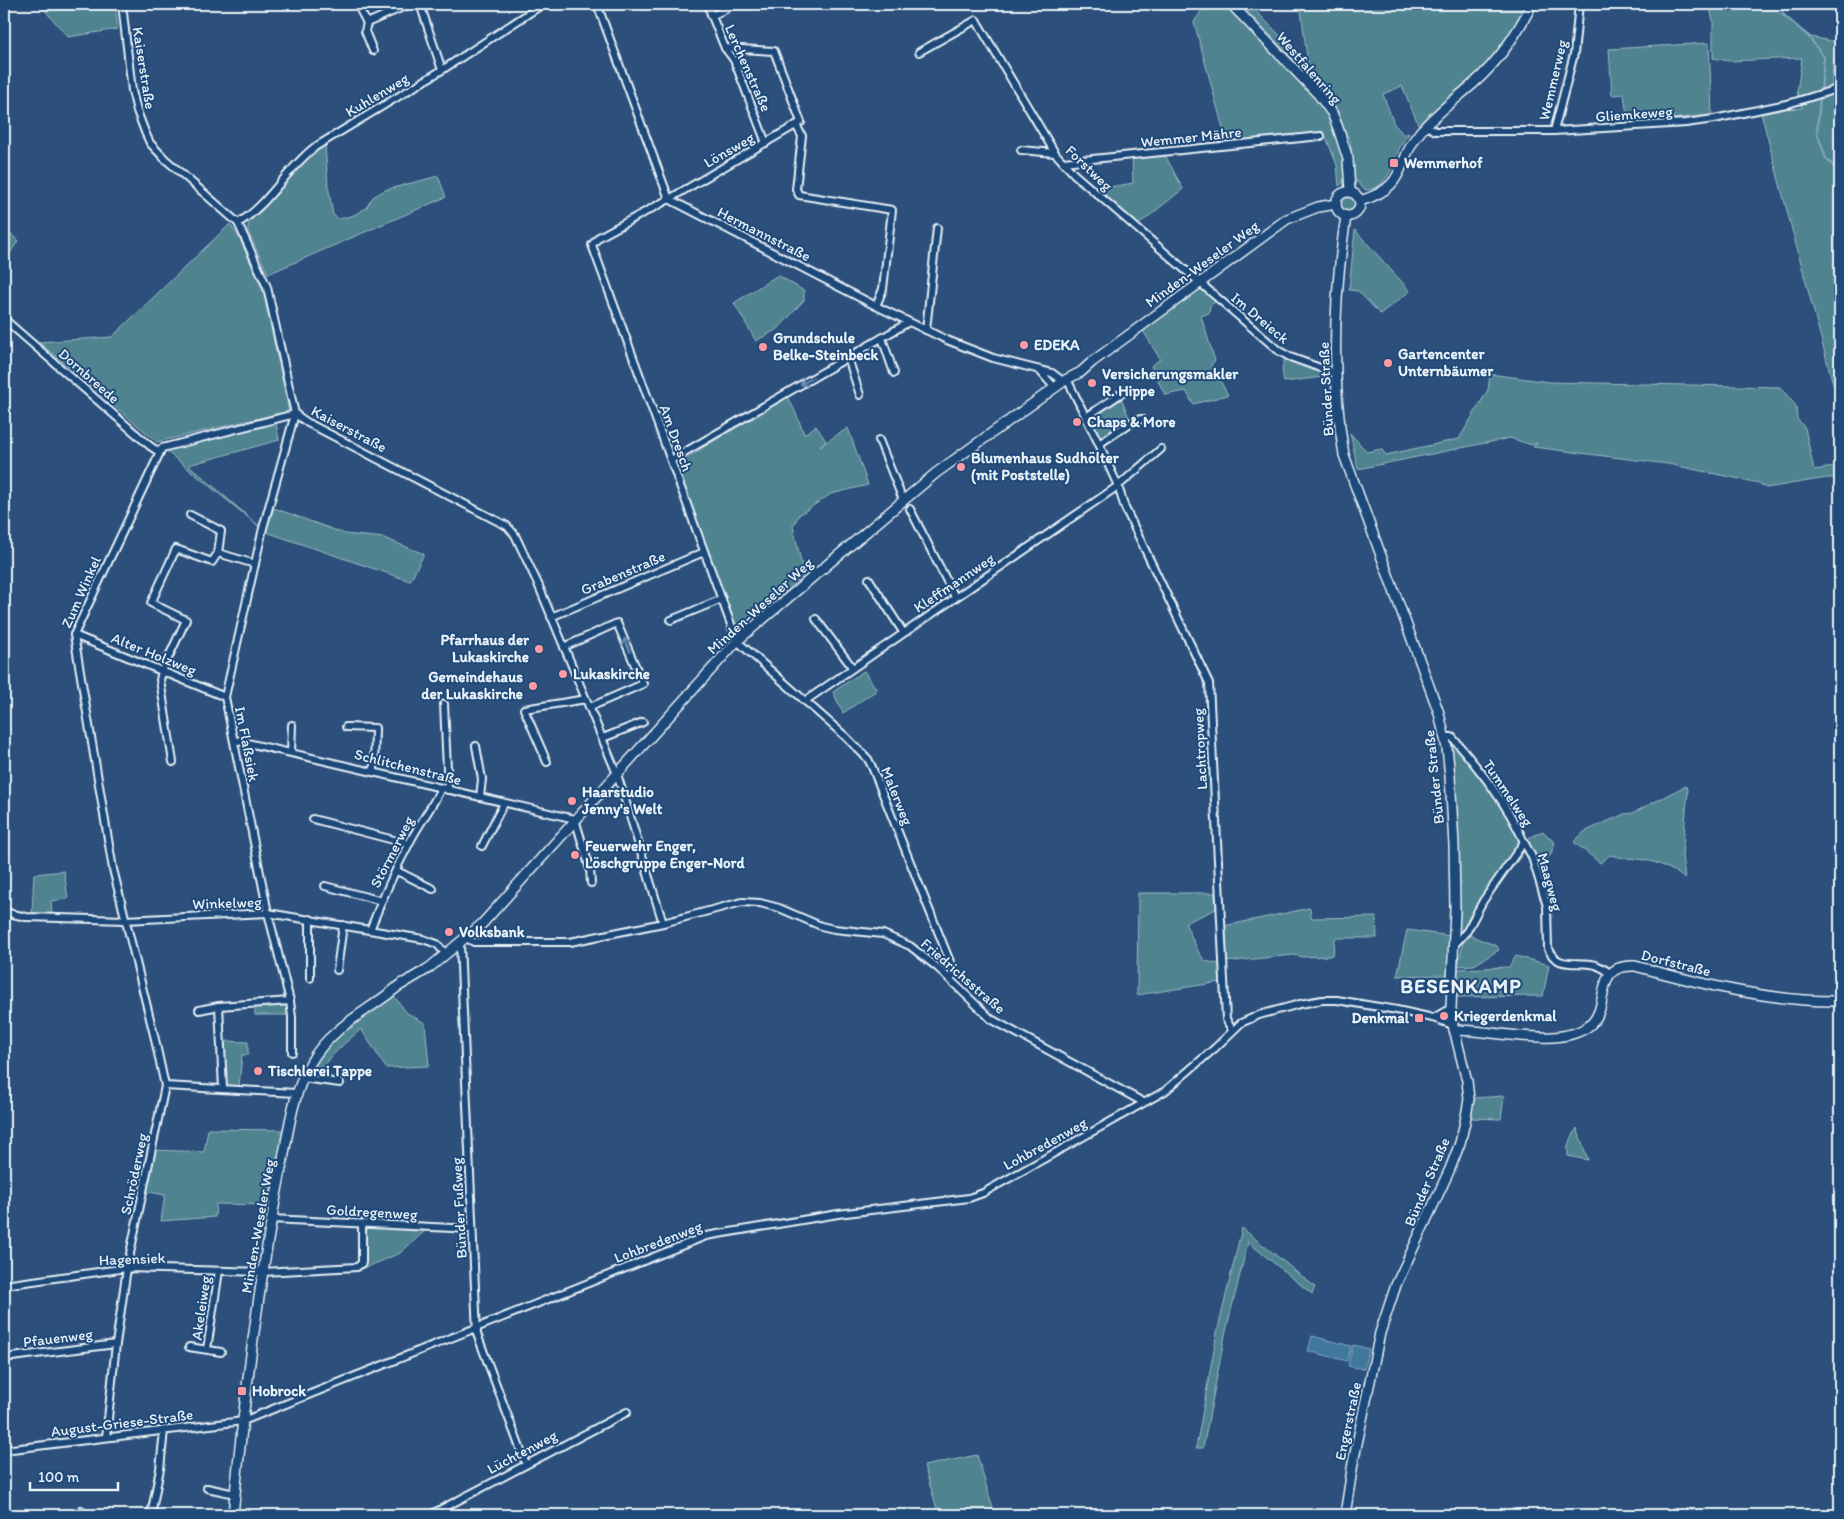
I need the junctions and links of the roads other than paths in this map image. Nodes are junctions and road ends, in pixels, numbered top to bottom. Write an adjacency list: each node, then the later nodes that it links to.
1 (122, 4): 32 (street, Kaiserstraße)
2 (357, 4): 13 (street)
3 (410, 4): 13 (street)
4 (420, 4): 17 (street)
5 (543, 4): 17 (street, Kuhlenweg)
6 (597, 4): 28 (street)
7 (707, 4): 12 (street, Lerchenstraße)
8 (731, 4): 12 (street)
9 (1232, 4): 27 (street, Westfalenring)
10 (1532, 4): 20 (street)
11 (1579, 4): 21 (street, Wemmerweg)
12 (711, 16): 14 (street, Lerchenstraße)
13 (367, 23): 15 (street)
14 (725, 48): 19 (street); 23 (street, Lerchenstraße)
15 (373, 51)
16 (920, 52): 25 (street, Forstweg)
17 (442, 70): 32 (street, Kuhlenweg)
18 (1840, 88): 21 (street, Gliemkeweg)
19 (799, 123): 23 (street, Lönsweg); 36 (street)
20 (1426, 126): 21 (street, Gliemkeweg); 29 (street)
21 (1554, 132)
22 (1321, 136): 26 (street, Wemmer Mähre)
23 (766, 143): 28 (street, Lönsweg)
24 (1021, 150): 25 (street)
25 (1055, 153): 26 (street, Forstweg)
26 (1063, 162): 35 (street, Forstweg)
27 (1350, 191): 29 (street); 30 (street)
28 (670, 199): 34 (street, Lönsweg); 36 (street, Hermannstraße)
29 (1360, 201): 31 (street)
30 (1336, 204): 31 (street); 35 (street, Minden-Weseler Weg)
31 (1346, 216): 44 (street, Bünder Straße)
32 (238, 223): 49 (street, Kaiserstraße)
33 (937, 228): 39 (street)
34 (592, 245): 56 (street, Am Dresch)
35 (1200, 283): 44 (street, Im Dreieck); 45 (street, Minden-Weseler Weg)
36 (876, 306): 38 (street, Hermannstraße)
37 (4, 318): 55 (street, Dornbreede)
38 (910, 322): 39 (street, Hermannstraße); 40 (street)
39 (926, 330): 42 (street, Hermannstraße)
40 (882, 338): 41 (street); 43 (street)
41 (848, 358): 48 (street); 56 (street, one-way to 56)
42 (1039, 369): 45 (street, Hermannstraße); 46 (street)
43 (894, 373)
44 (1337, 374): 84 (street, Bünder Straße)
45 (1065, 381): 46 (street, Minden-Weseler Weg); 50 (street, Lachtropweg)
46 (1055, 388): 58 (street, Minden-Weseler Weg)
47 (1128, 389): 50 (street)
48 (860, 395)
49 (295, 414): 55 (street); 63 (street, Im Flaßsiek); 67 (street, Kaiserstraße)
50 (1086, 417): 53 (street, Lachtropweg)
51 (1142, 419): 53 (street)
52 (879, 440): 58 (street)
53 (1099, 444): 57 (street, Lachtropweg)
54 (1161, 449): 57 (street)
55 (159, 452): 71 (street, Zum Winkel)
56 (671, 460): 62 (street, Am Dresch)
57 (1118, 486): 65 (street, Kleffmannweg); 127 (street, Lachtropweg)
58 (903, 500): 72 (street, Minden-Weseler Weg)
59 (910, 509): 65 (street)
60 (190, 515): 61 (street)
61 (218, 552): 63 (street); 75 (street)
62 (704, 552): 66 (street, Am Dresch); 67 (street, Grabenstraße)
63 (255, 564): 76 (street, Im Flaßsiek)
64 (869, 580): 70 (street)
65 (956, 597): 70 (street, Kleffmannweg)
66 (722, 598): 69 (street); 72 (street, Am Dresch)
67 (551, 617): 73 (street, Kaiserstraße)
68 (816, 619): 74 (street)
69 (671, 620)
70 (903, 632): 74 (street, Kleffmannweg)
71 (74, 634): 75 (street, Alter Holzweg); 109 (street, Zum Winkel)
72 (737, 641): 78 (street, Malerweg); 92 (street, Minden-Weseler Weg)
73 (564, 647): 77 (street, Kaiserstraße); 80 (street, one-way to 73)
74 (852, 667): 78 (street, Kleffmannweg)
75 (162, 671): 76 (street, Alter Holzweg); 89 (street)
76 (225, 696): 86 (street, Im Flaßsiek)
77 (586, 700): 80 (street, Kaiserstraße); 90 (street)
78 (804, 701): 119 (street, Malerweg)
79 (444, 704): 93 (street)
80 (590, 707): 85 (street, Kaiserstraße)
81 (643, 722): 85 (street)
82 (292, 725): 88 (street)
83 (346, 727): 91 (street)
84 (1445, 737): 98 (street, Tummelweg); 114 (street, Bünder Straße)
85 (603, 738): 92 (street, Kaiserstraße)
86 (235, 740): 88 (street, Schlitchenstraße); 107 (street, Im Flaßsiek)
87 (476, 746): 94 (street)
88 (291, 752): 91 (street, Schlitchenstraße)
89 (173, 762)
90 (547, 762)
91 (374, 771): 93 (street, Schlitchenstraße)
92 (617, 774): 97 (street, Minden-Weseler Weg); 110 (street, Kaiserstraße)
93 (444, 789): 94 (street, Schlitchenstraße); 99 (street, Störmerweg)
94 (480, 797): 95 (street, Schlitchenstraße)
95 (504, 803): 97 (street, Schlitchenstraße); 100 (street)
96 (313, 819): 99 (street)
97 (575, 819): 102 (street); 113 (street, Minden-Weseler Weg)
98 (1524, 842): 114 (street, Tummelweg); 117 (street, Maagweg)
99 (409, 844): 101 (street, Störmerweg)
100 (482, 846)
101 (397, 871): 104 (street); 105 (street, Störmerweg)
102 (591, 883)
103 (326, 886): 105 (street)
104 (433, 890)
105 (382, 901): 112 (street, Störmerweg)
106 (4, 912): 109 (street, Winkelweg)
107 (268, 913): 108 (street, Winkelweg); 109 (street, Winkelweg); 120 (street, Im Flaßsiek)
108 (310, 919): 111 (street, Winkelweg); 118 (street)
109 (125, 920): 131 (street, Schröderweg)
110 (663, 923): 113 (street, Friedrichsstraße); 119 (street, Friedrichsstraße)
111 (343, 925): 112 (street, Winkelweg); 116 (street)
112 (370, 930): 115 (street, Winkelweg)
113 (463, 941): 115 (street, Minden-Weseler Weg); 137 (street, Bünder Fußweg)
114 (1454, 945): 123 (street, Bünder Straße)
115 (444, 954): 129 (street, Minden-Weseler Weg)
116 (337, 970)
117 (1610, 973): 121 (street, Dorfstraße); 126 (street)
118 (310, 978)
119 (950, 979): 134 (street, Friedrichsstraße)
120 (290, 1001): 122 (street); 128 (street, Im Flaßsiek)
121 (1840, 1001)
122 (219, 1006): 124 (street); 132 (street)
123 (1451, 1008): 125 (street); 126 (street, Bünder Straße)
124 (199, 1010)
125 (1433, 1018): 126 (street); 127 (street)
126 (1454, 1028): 143 (street, Bünder Straße)
127 (1232, 1030): 134 (street)
128 (292, 1052)
129 (303, 1078): 130 (street); 133 (street, Minden-Weseler Weg)
130 (340, 1083)
131 (165, 1086): 132 (street); 138 (street, Schröderweg)
132 (223, 1089): 133 (street)
133 (297, 1093): 135 (street, Minden-Weseler Weg)
134 (1144, 1102): 142 (street, Lohbredenweg)
135 (271, 1219): 136 (street, Goldregenweg); 140 (street, Minden-Weseler Weg)
136 (362, 1224): 137 (street, Goldregenweg); 140 (street, Hagensiek)
137 (472, 1228): 142 (street, Bünder Fußweg)
138 (127, 1268): 139 (street, Hagensiek); 141 (street, Hagensiek); 144 (street, Schröderweg)
139 (219, 1271): 140 (street, Hagensiek); 146 (street, Akeleiweg)
140 (262, 1272): 150 (street, Minden-Weseler Weg)
141 (4, 1285)
142 (477, 1327): 150 (street, Lohbredenweg); 154 (street, Bünder Fußweg)
143 (1380, 1334): 160 (street, Engerstraße)
144 (116, 1344): 148 (street, Pfauenweg); 152 (street, Schröderweg)
145 (189, 1347): 146 (street)
146 (208, 1349): 147 (street)
147 (221, 1352)
148 (4, 1358)
149 (627, 1412): 154 (street, Lüchtenweg)
150 (243, 1421): 151 (street, August-Griese-Straße); 156 (street, Minden-Weseler Weg)
151 (164, 1430): 152 (street, August-Griese-Straße); 157 (street)
152 (106, 1437): 153 (street, August-Griese-Straße)
153 (4, 1450)
154 (526, 1464): 159 (street, Lüchtenweg)
155 (207, 1488): 156 (street)
156 (235, 1494): 158 (street, Minden-Weseler Weg)
157 (151, 1515)
158 (233, 1515)
159 (430, 1515)
160 (1345, 1515)

